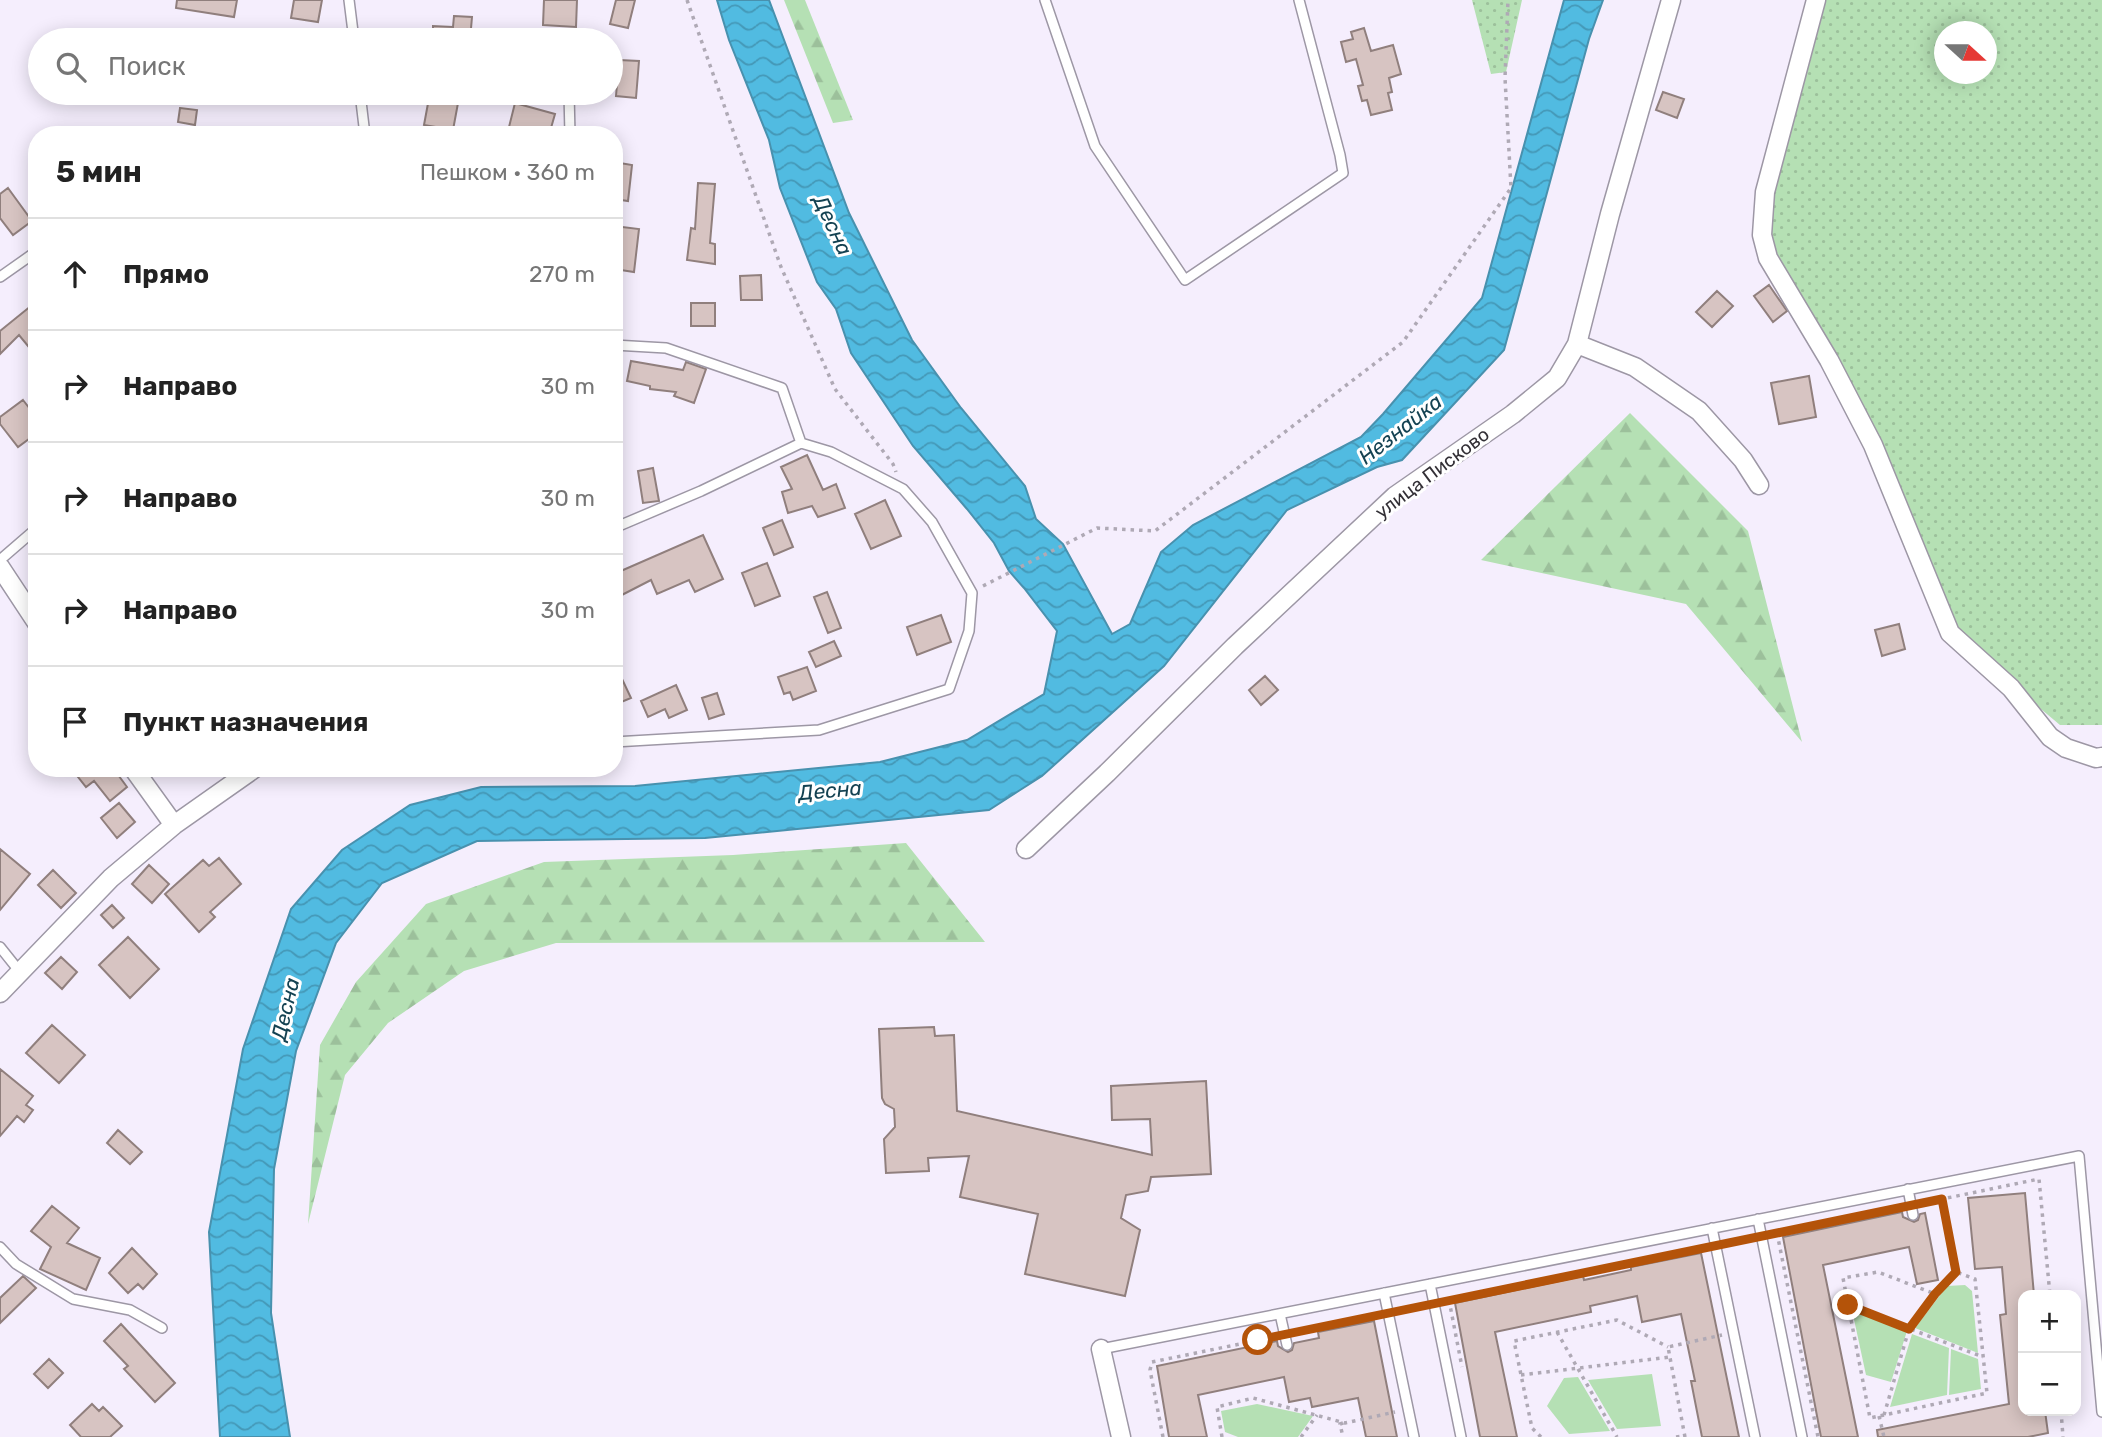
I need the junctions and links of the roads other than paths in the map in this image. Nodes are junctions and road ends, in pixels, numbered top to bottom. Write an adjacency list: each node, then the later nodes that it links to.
1 (349, 0): 6 (lane)
2 (1045, 0): 3 (lane)
3 (1298, 0)
4 (1671, 0): 13 (street, улица Писково)
5 (1816, 0): 23 (street)
6 (352, 28)
7 (361, 105): 9 (lane)
8 (569, 105): 10 (lane)
9 (364, 126)
10 (570, 126)
11 (28, 257): 12 (lane)
12 (0, 277)
13 (1577, 344): 16 (street); 27 (street, улица Писково)
14 (623, 346): 15 (lane)
15 (801, 443): 17 (lane); 22 (lane)
16 (1759, 485)
17 (623, 524)
18 (28, 536): 19 (lane)
19 (0, 560)
20 (0, 567): 21 (street)
21 (28, 609)
22 (623, 741)
23 (2102, 757)
24 (139, 777): 26 (street)
25 (243, 777): 26 (street)
26 (174, 825): 29 (street)
27 (1026, 849)
28 (0, 947): 29 (lane)
29 (20, 972): 30 (street)
30 (0, 993)
31 (1908, 1189): 32 (lane); 33 (lane); 42 (lane)
32 (1912, 1210)
33 (1758, 1219): 34 (lane); 47 (lane)
34 (1712, 1228): 36 (lane); 46 (lane)
35 (0, 1247): 39 (lane)
36 (1430, 1284): 37 (lane); 45 (lane)
37 (1384, 1293): 38 (lane); 44 (lane)
38 (1280, 1314): 40 (lane); 41 (lane)
39 (162, 1328)
40 (1286, 1340)
41 (1101, 1349): 43 (street)
42 (2102, 1412)
43 (1121, 1437)
44 (1414, 1437)
45 (1461, 1437)
46 (1755, 1437)
47 (1802, 1437)

